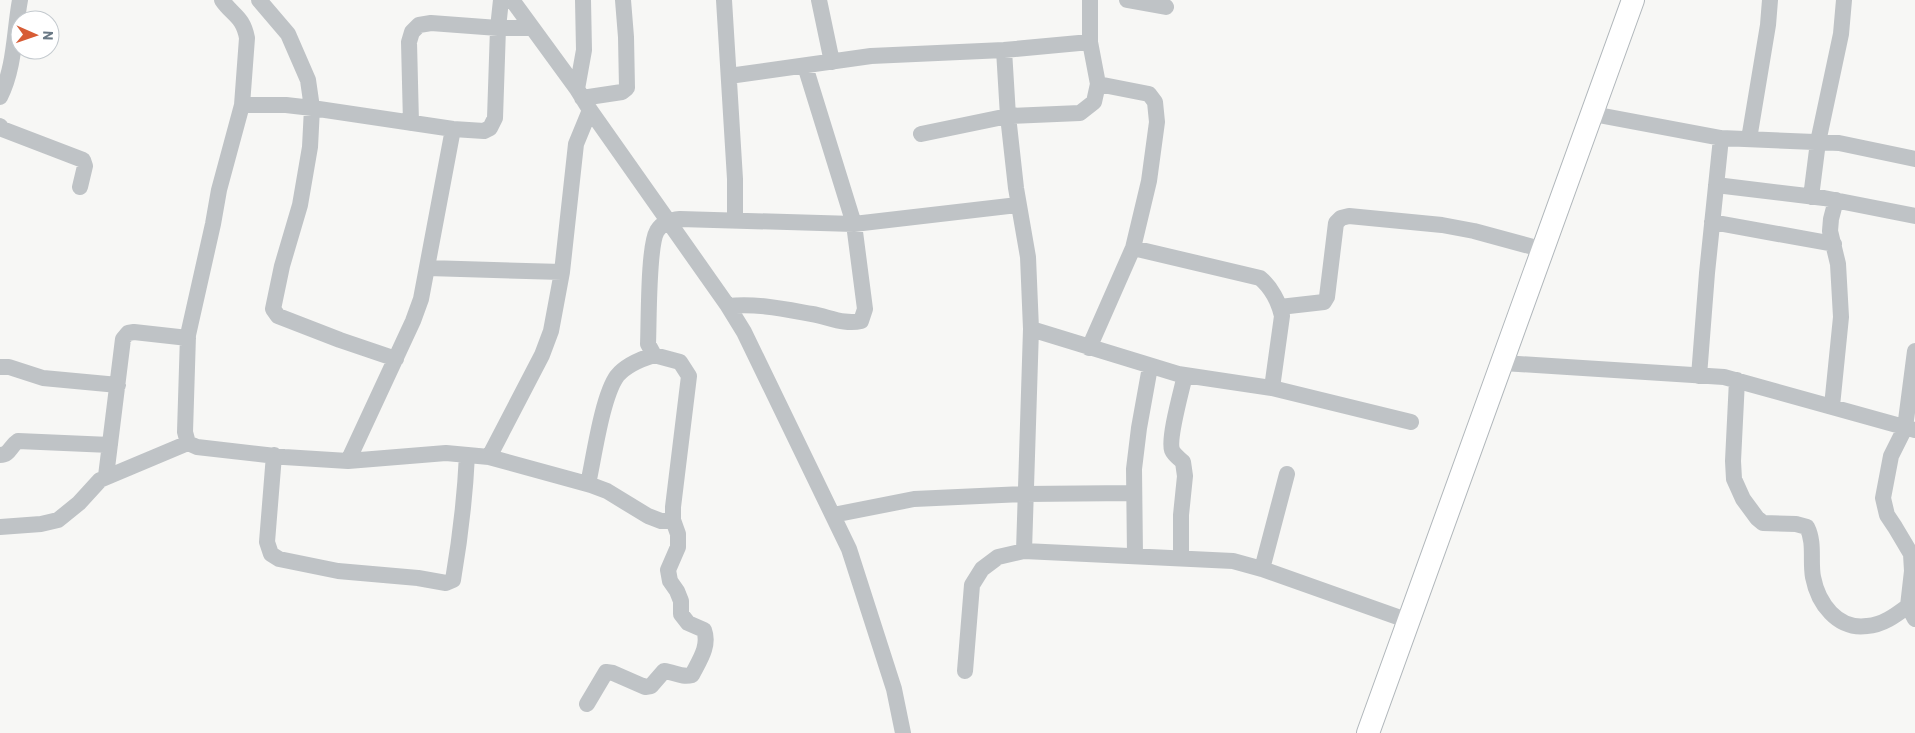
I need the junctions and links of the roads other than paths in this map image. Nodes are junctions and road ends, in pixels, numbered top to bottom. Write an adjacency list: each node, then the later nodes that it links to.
1 (20, 0): 16 (street)
2 (222, 0): 27 (street)
3 (259, 0): 28 (street)
4 (500, 0): 17 (street)
5 (512, 0): 18 (street)
6 (583, 0): 26 (street)
7 (623, 0): 26 (street)
8 (724, 0): 23 (street)
9 (819, 0): 21 (street)
10 (1090, 0): 19 (street)
11 (1127, 0): 15 (street)
12 (1634, 0): 29 (main road)
13 (1770, 0): 36 (street)
14 (1844, 0): 37 (street)
15 (1166, 7)
16 (7, 26): 25 (street)
17 (498, 28): 18 (street); 31 (street); 33 (street)
18 (532, 28): 26 (street)
19 (1090, 42): 20 (street); 24 (street)
20 (1004, 50): 21 (street); 30 (street)
21 (832, 62): 22 (street)
22 (805, 66): 23 (street); 48 (street)
23 (729, 76): 45 (street)
24 (1098, 84): 30 (street); 50 (street)
25 (0, 96)
26 (583, 99): 46 (street); 53 (street)
27 (242, 105): 28 (street); 57 (street)
28 (312, 108): 31 (street); 61 (street)
29 (1592, 114): 35 (street); 51 (main road)
30 (1008, 116): 34 (street); 43 (street)
31 (412, 123): 33 (street)
32 (0, 126): 40 (street)
33 (453, 129): 52 (street)
34 (921, 134)
35 (1721, 138): 36 (street); 39 (street)
36 (1749, 139): 37 (street)
37 (1818, 142): 38 (street); 41 (street)
38 (1915, 159)
39 (1716, 185): 41 (street); 47 (street)
40 (80, 187)
41 (1811, 197): 42 (street)
42 (1836, 200): 44 (street); 49 (street)
43 (1018, 205): 48 (street); 56 (street)
44 (1915, 216)
45 (735, 219): 46 (street); 48 (street)
46 (666, 221): 54 (street); 60 (street)
47 (1712, 222): 49 (street); 66 (street)
48 (854, 224): 54 (street)
49 (1834, 244): 70 (street)
50 (1133, 248): 55 (street); 58 (street)
51 (1544, 250): 55 (street); 62 (main road)
52 (428, 268): 53 (street); 61 (street)
53 (562, 272): 78 (street)
54 (728, 306): 85 (street)
55 (1280, 307): 69 (street)
56 (1030, 329): 58 (street); 84 (street)
57 (188, 338): 68 (street); 73 (street)
58 (1089, 348): 64 (street)
59 (1915, 351): 72 (street)
60 (654, 354): 82 (street); 86 (street)
61 (396, 359): 79 (street)
62 (1503, 363): 66 (street); 93 (main road)
63 (0, 367): 68 (street)
64 (1150, 367): 65 (street); 83 (street)
65 (1186, 375): 69 (street); 90 (street)
66 (1699, 376): 67 (street)
67 (1737, 380): 70 (street); 92 (street)
68 (118, 385): 74 (street)
69 (1272, 388): 71 (street)
70 (1832, 406): 72 (street)
71 (1411, 422)
72 (1910, 429): 92 (street)
73 (188, 443): 77 (street); 81 (street)
74 (110, 445): 75 (street); 81 (street)
75 (0, 455)
76 (467, 455): 77 (street); 78 (street); 79 (street)
77 (274, 456): 79 (street)
78 (489, 457): 82 (street)
79 (348, 461)
80 (1287, 474): 91 (street)
81 (106, 476): 87 (street)
82 (588, 484): 86 (street)
83 (1134, 493): 84 (street); 89 (street)
84 (1025, 494): 85 (street); 88 (street)
85 (833, 515): 96 (street)
86 (673, 520): 95 (street)
87 (0, 527)
88 (1024, 551): 89 (street); 94 (street)
89 (1135, 555): 90 (street)
90 (1180, 557): 91 (street)
91 (1262, 569): 93 (street)
92 (1912, 613)
93 (1409, 621): 97 (main road)
94 (964, 671)
95 (587, 704)
96 (903, 733)
97 (1368, 733)

